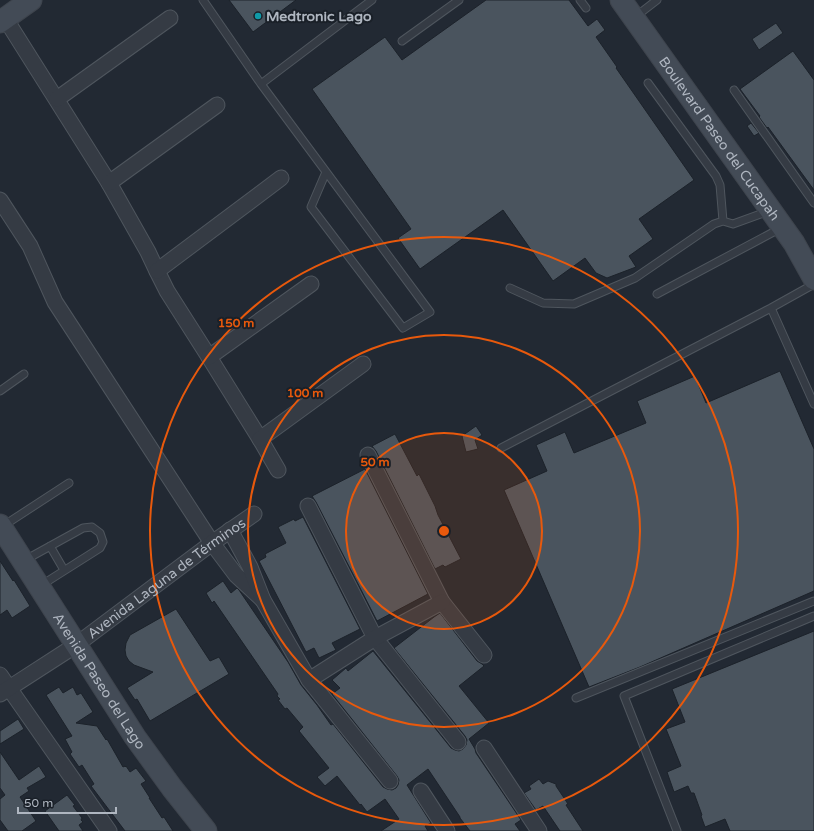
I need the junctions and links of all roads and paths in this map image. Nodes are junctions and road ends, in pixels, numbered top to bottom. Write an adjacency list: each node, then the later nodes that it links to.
1 (31, 0): 11 (main road)
2 (204, 0): 13 (lane)
3 (372, 0): 13 (lane)
4 (459, 0): 12 (lane)
5 (580, 0): 8 (lane)
6 (621, 0): 10 (main road, Boulevard Paseo del Cucapah)
7 (657, 0): 10 (lane)
8 (586, 8)
9 (170, 18): 16 (street)
10 (634, 18): 23 (main road, Boulevard Paseo del Cucapah)
11 (3, 20): 16 (street)
12 (402, 41)
13 (261, 84): 18 (lane)
14 (648, 84): 24 (lane)
15 (734, 90): 22 (lane)
16 (57, 99): 20 (street)
17 (217, 105): 20 (street)
18 (326, 172): 18 (lane)
19 (281, 178): 25 (street)
20 (109, 182): 25 (street)
21 (0, 200): 46 (street)
22 (814, 203)
23 (777, 218): 24 (lane); 26 (main road, Boulevard Paseo del Cucapah); 30 (lane)
24 (723, 221): 29 (lane)
25 (157, 271): 32 (street)
26 (814, 279)
27 (311, 284): 32 (street)
28 (814, 284): 31 (lane)
29 (510, 288)
30 (657, 294)
31 (772, 308): 36 (lane); 38 (lane)
32 (209, 357): 37 (street)
33 (362, 364): 37 (street)
34 (24, 374): 35 (lane)
35 (0, 391)
36 (814, 404)
37 (260, 439): 40 (street)
38 (501, 448)
39 (368, 455): 53 (street)
40 (278, 470)
41 (69, 483): 44 (lane)
42 (308, 506): 55 (street)
43 (254, 514): 45 (street, Avenida Laguna de Términos)
44 (1, 526): 48 (main road, Avenida Paseo del Lago)
45 (230, 530): 46 (street, Avenida Laguna de Términos); 51 (street)
46 (212, 544): 51 (street); 56 (street, Avenida Laguna de Términos)
47 (50, 546): 48 (lane); 49 (lane); 49 (lane)
48 (23, 562): 50 (main road, Avenida Paseo del Lago)
49 (64, 570): 50 (lane)
50 (39, 587): 56 (main road, Avenida Paseo del Lago)
51 (263, 600): 59 (street)
52 (814, 601): 61 (lane)
53 (442, 602): 55 (street); 57 (street)
54 (814, 616): 70 (lane)
55 (375, 638): 59 (street); 62 (street)
56 (76, 645): 60 (street, Avenida Laguna de Términos); 67 (main road, Avenida Paseo del Lago)
57 (484, 655)
58 (0, 675): 60 (street)
59 (310, 680): 64 (street)
60 (4, 691): 66 (street)
61 (576, 698)
62 (458, 742)
63 (484, 748): 69 (street)
64 (390, 781)
65 (421, 791): 68 (street)
66 (109, 831)
67 (206, 831)
68 (447, 831)
69 (539, 831)
70 (676, 831)

